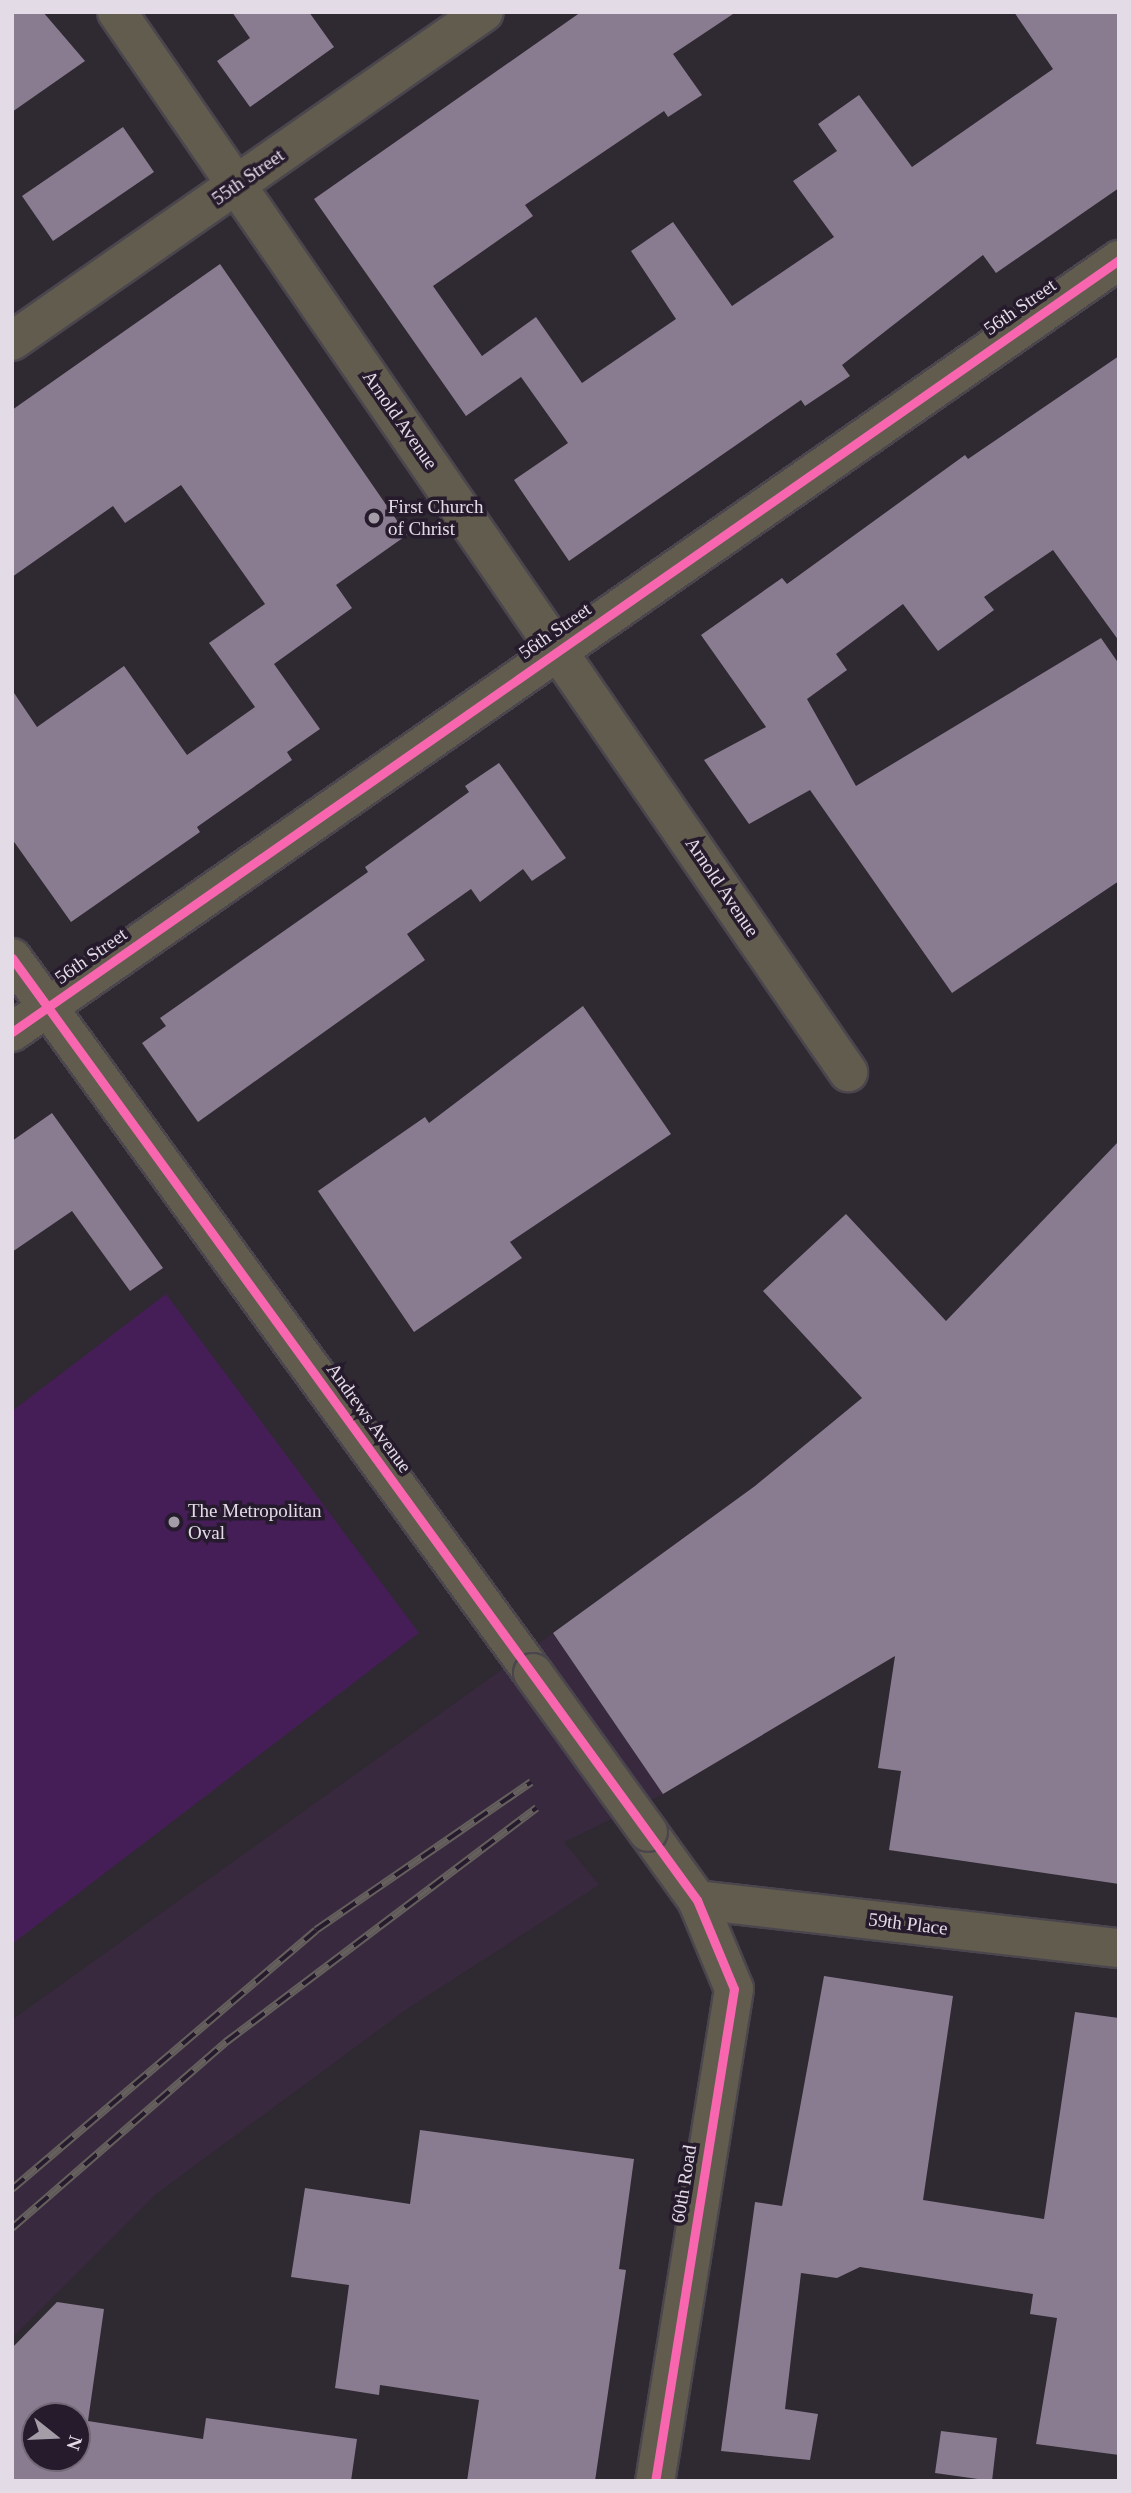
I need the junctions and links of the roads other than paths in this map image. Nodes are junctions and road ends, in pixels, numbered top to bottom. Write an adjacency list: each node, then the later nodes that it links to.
1 (117, 12): 3 (street, Arnold Avenue)
2 (484, 12): 3 (street, 55th Street)
3 (236, 185): 5 (street, 55th Street); 6 (street, Arnold Avenue)
4 (1119, 260): 6 (street, 56th Street)
5 (12, 341)
6 (560, 649): 8 (street, 56th Street); 10 (street, Arnold Avenue)
7 (12, 958): 8 (street, Andrews Avenue)
8 (48, 1007): 9 (street, 56th Street); 11 (street, Andrews Avenue, bridge)
9 (12, 1032)
10 (848, 1072)
11 (698, 1900): 12 (street, 59th Place); 13 (street, 60th Road)
12 (1119, 1948)
13 (655, 2481)

